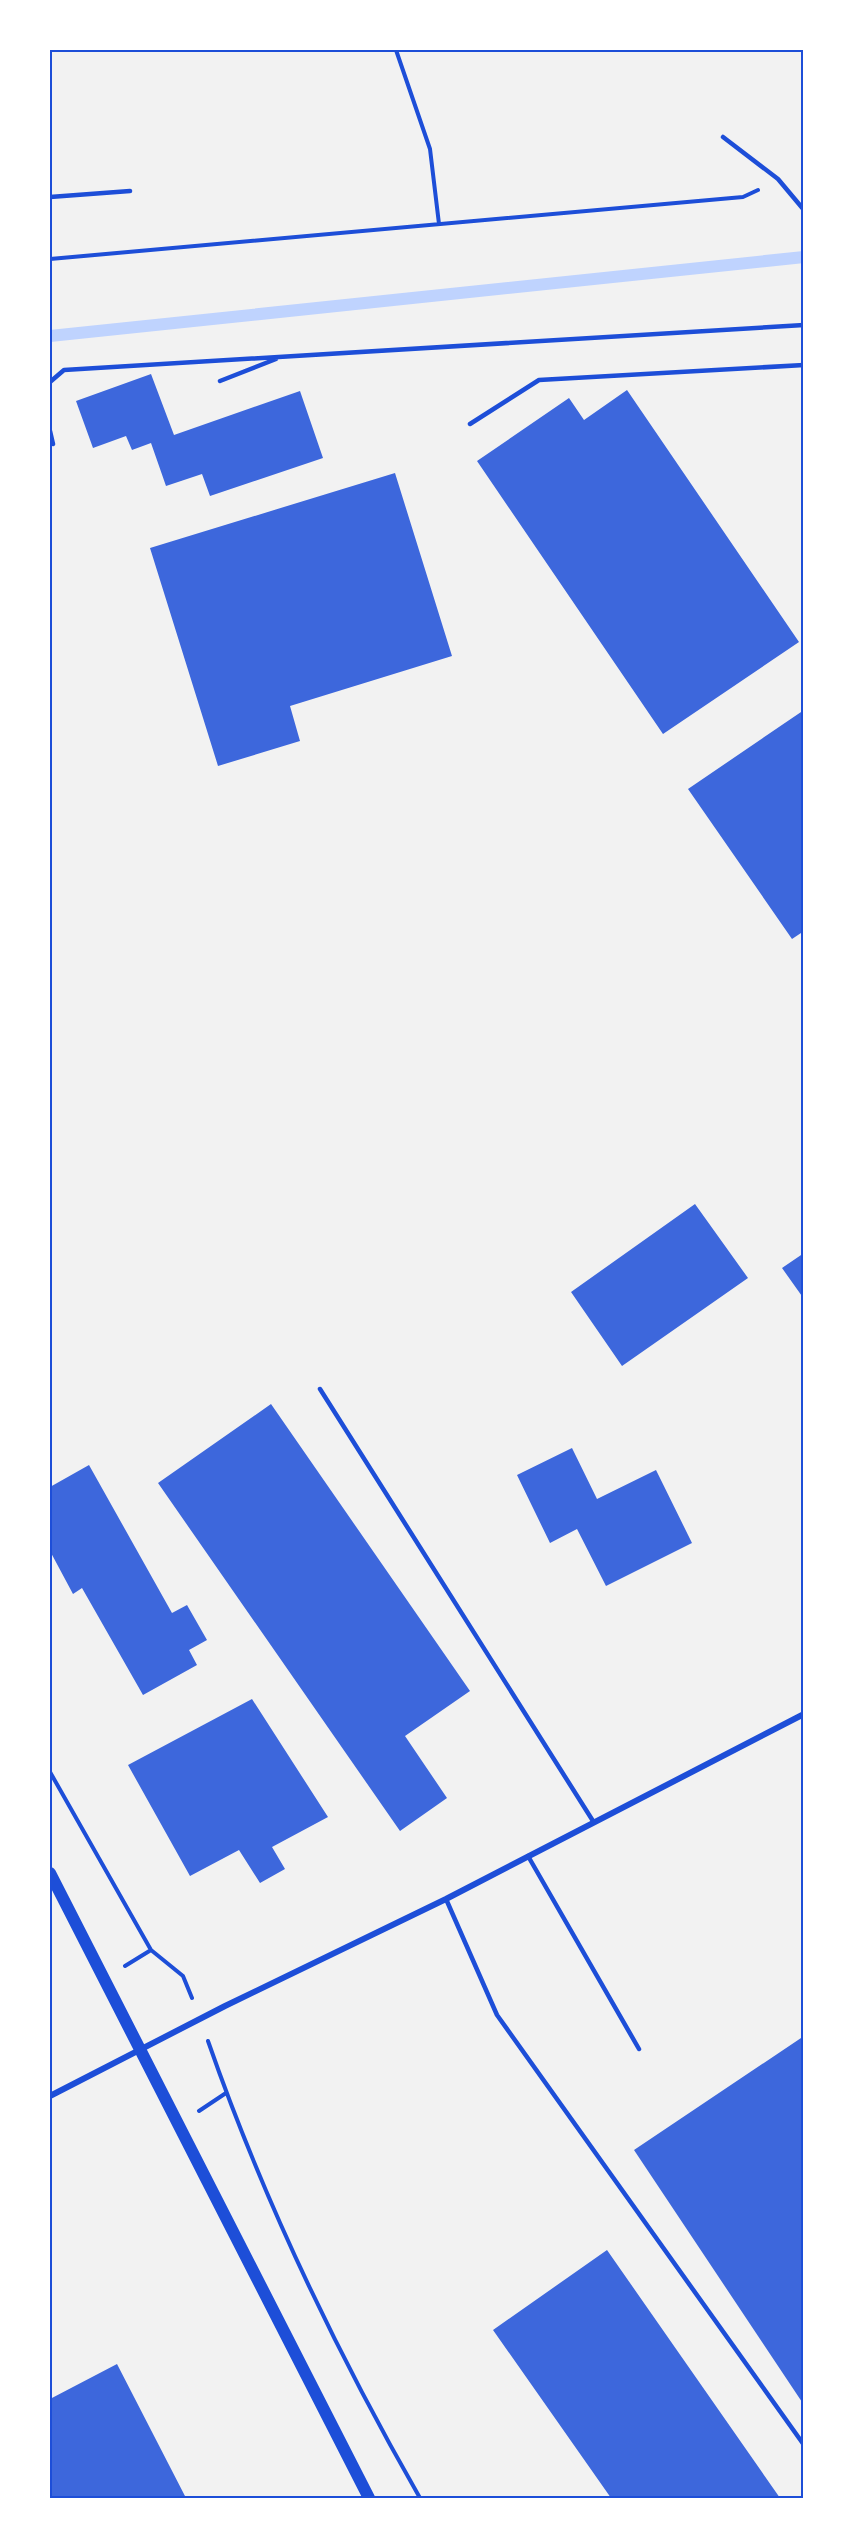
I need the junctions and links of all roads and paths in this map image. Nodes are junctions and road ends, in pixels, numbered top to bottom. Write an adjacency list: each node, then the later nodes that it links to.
1 (396, 50): 9 (path)
2 (723, 137): 3 (lane)
3 (778, 179): 7 (lane); 9 (path)
4 (130, 191): 5 (lane)
5 (50, 197)
6 (804, 200): 7 (lane)
7 (798, 204): 8 (lane)
8 (804, 210)
9 (440, 224): 10 (path)
10 (50, 259)
11 (804, 325): 12 (lane)
12 (282, 357): 14 (lane); 15 (lane)
13 (804, 365): 16 (lane)
14 (220, 381)
15 (50, 382)
16 (470, 424)
17 (50, 431): 18 (lane)
18 (52, 444)
19 (320, 1389): 22 (lane)
20 (804, 1714): 22 (street)
21 (50, 1772): 26 (path)
22 (593, 1821): 23 (street)
23 (528, 1856): 25 (street); 28 (lane)
24 (50, 1873): 27 (main road)
25 (446, 1899): 26 (street); 30 (lane)
26 (200, 2019): 27 (street); 32 (path)
27 (140, 2049): 29 (street); 31 (main road)
28 (639, 2049)
29 (50, 2096)
30 (804, 2445)
31 (369, 2499)
32 (420, 2499)

